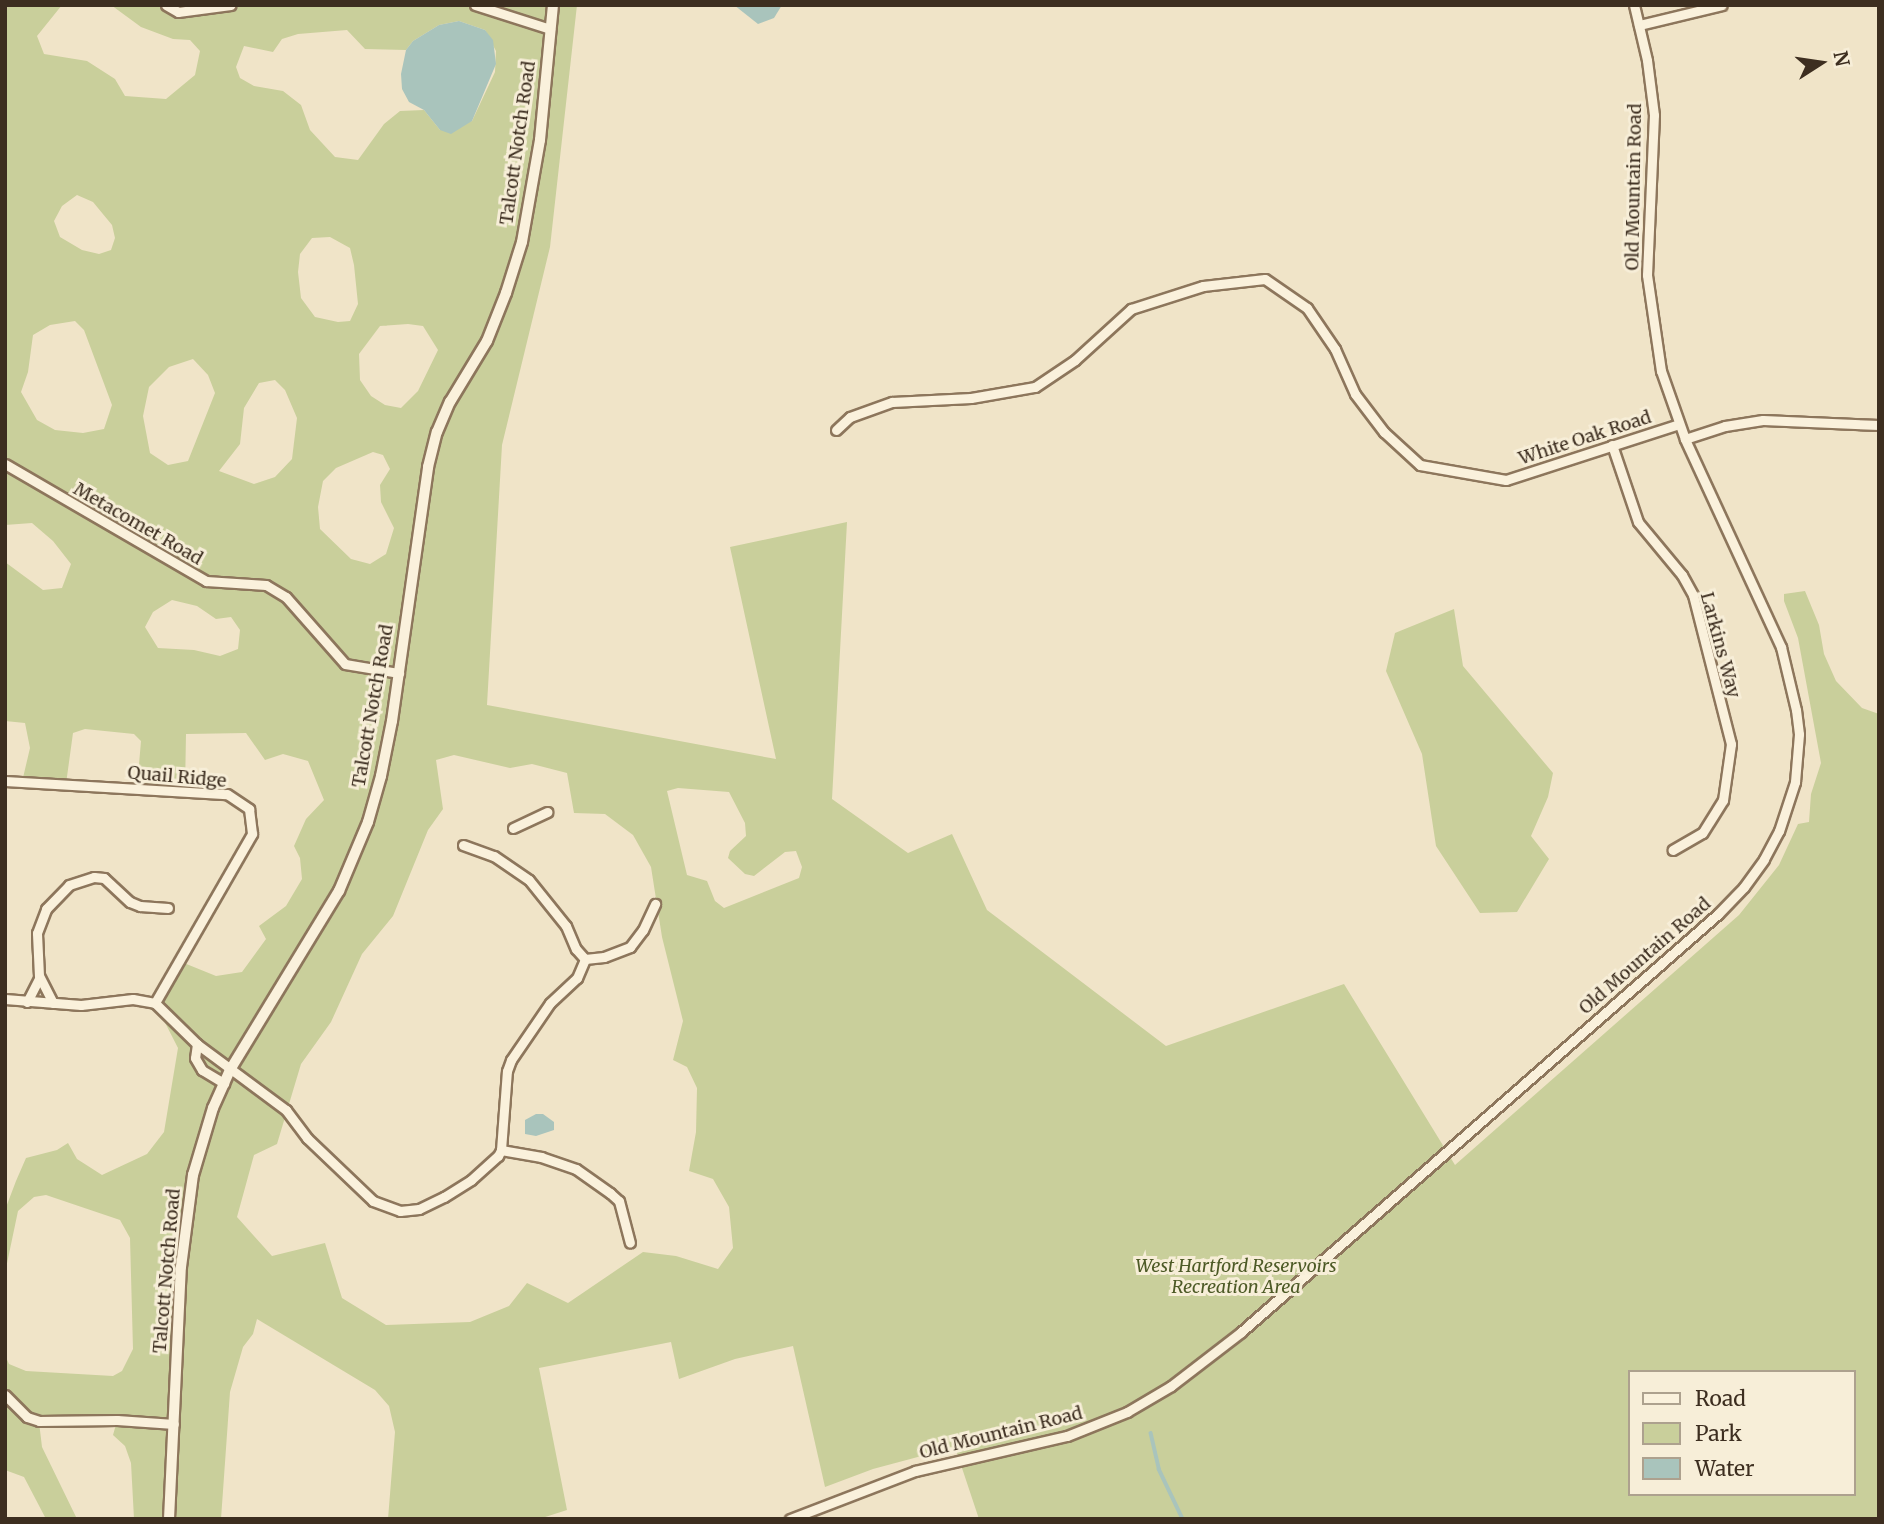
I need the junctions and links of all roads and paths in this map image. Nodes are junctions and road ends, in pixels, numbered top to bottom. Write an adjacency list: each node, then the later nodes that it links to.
1 (166, 5): 2 (street)
2 (231, 5)
3 (475, 5): 8 (street)
4 (553, 5): 8 (street, Talcott Notch Road)
5 (1634, 5): 7 (street, Old Mountain Road)
6 (1722, 5): 7 (street)
7 (1639, 25): 9 (street, Old Mountain Road)
8 (551, 29): 15 (street, Talcott Notch Road)
9 (1679, 424): 12 (street, Old Mountain Road); 13 (street, White Oak Road)
10 (1879, 425): 12 (street)
11 (836, 430): 13 (street, White Oak Road)
12 (1685, 439): 37 (street, Old Mountain Road)
13 (1612, 445): 20 (street, Larkins Way)
14 (5, 464): 15 (street, Metacomet Road)
15 (399, 673): 30 (street, Talcott Notch Road)
16 (5, 781): 28 (street, Quail Ridge)
17 (548, 812): 18 (street)
18 (513, 828)
19 (463, 845): 23 (street)
20 (1673, 849)
21 (655, 904): 23 (street)
22 (168, 908): 24 (street)
23 (586, 959): 32 (street)
24 (39, 976): 26 (street); 27 (street)
25 (5, 999): 26 (street)
26 (27, 1002): 27 (street)
27 (53, 1003): 28 (street)
28 (155, 1003): 29 (street)
29 (197, 1045): 30 (street); 31 (street)
30 (230, 1070): 31 (street, Talcott Notch Road); 32 (street)
31 (224, 1083): 35 (street, Talcott Notch Road)
32 (501, 1150): 33 (street)
33 (630, 1243)
34 (5, 1395): 35 (street)
35 (174, 1424): 36 (street, Talcott Notch Road)
36 (169, 1519)
37 (790, 1519)

